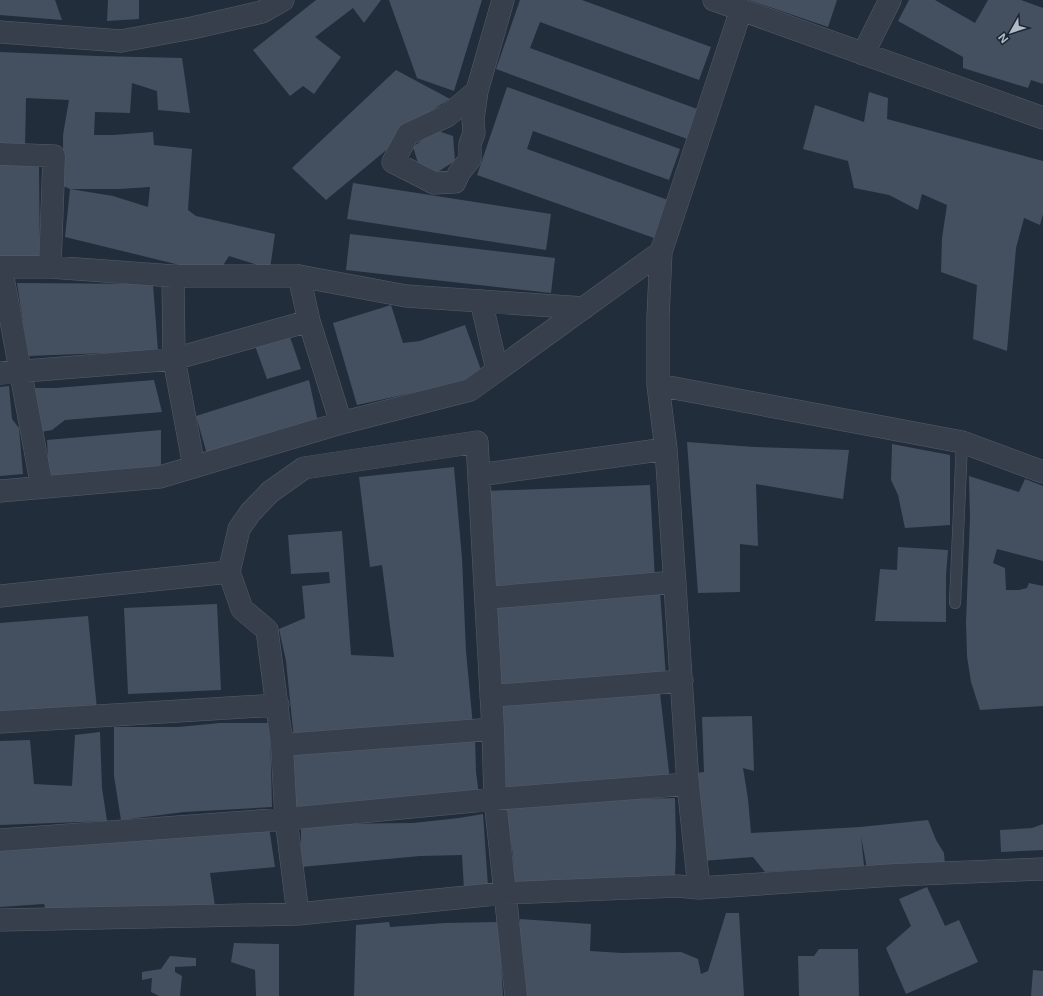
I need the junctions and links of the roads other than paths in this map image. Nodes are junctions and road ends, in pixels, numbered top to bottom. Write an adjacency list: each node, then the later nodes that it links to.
1 (283, 0): 6 (street)
2 (503, 0): 8 (street)
3 (714, 0): 5 (street)
4 (890, 0): 7 (street)
5 (741, 10): 7 (street); 11 (street)
6 (0, 32)
7 (863, 54): 9 (street)
8 (477, 92): 8 (street)
9 (1043, 118)
10 (0, 154): 13 (street)
11 (661, 252): 17 (street); 22 (street)
12 (0, 267): 13 (street); 21 (street)
13 (50, 267): 14 (street)
14 (173, 276): 15 (street); 19 (street)
15 (299, 276): 16 (street); 18 (street)
16 (481, 301): 17 (street); 20 (street)
17 (584, 308): 20 (street)
18 (309, 321): 19 (street); 23 (street)
19 (174, 359): 21 (street); 26 (street)
20 (497, 370): 23 (street)
21 (10, 372): 29 (street)
22 (658, 385): 24 (street); 25 (street)
23 (341, 423): 26 (street)
24 (962, 442): 27 (street); 35 (lane)
25 (666, 449): 28 (street); 32 (street)
26 (194, 467): 29 (street)
27 (1043, 472)
28 (479, 475): 31 (street); 34 (street)
29 (42, 487): 30 (street)
30 (0, 491)
31 (229, 572): 33 (street); 38 (street)
32 (675, 582): 34 (street); 36 (street)
33 (0, 596)
34 (486, 598): 37 (street)
35 (955, 603)
36 (682, 681): 37 (street); 42 (street)
37 (491, 696): 40 (street)
38 (278, 705): 39 (street); 41 (street)
39 (0, 722)
40 (493, 729): 41 (street); 43 (street)
41 (282, 745): 44 (street)
42 (688, 784): 43 (street); 47 (street)
43 (495, 799): 44 (street); 48 (street)
44 (286, 819): 45 (street); 49 (street)
45 (0, 840)
46 (1043, 869): 47 (street)
47 (698, 888): 48 (street)
48 (506, 893): 49 (street); 51 (street)
49 (298, 914): 50 (street)
50 (0, 920)
51 (516, 996)

